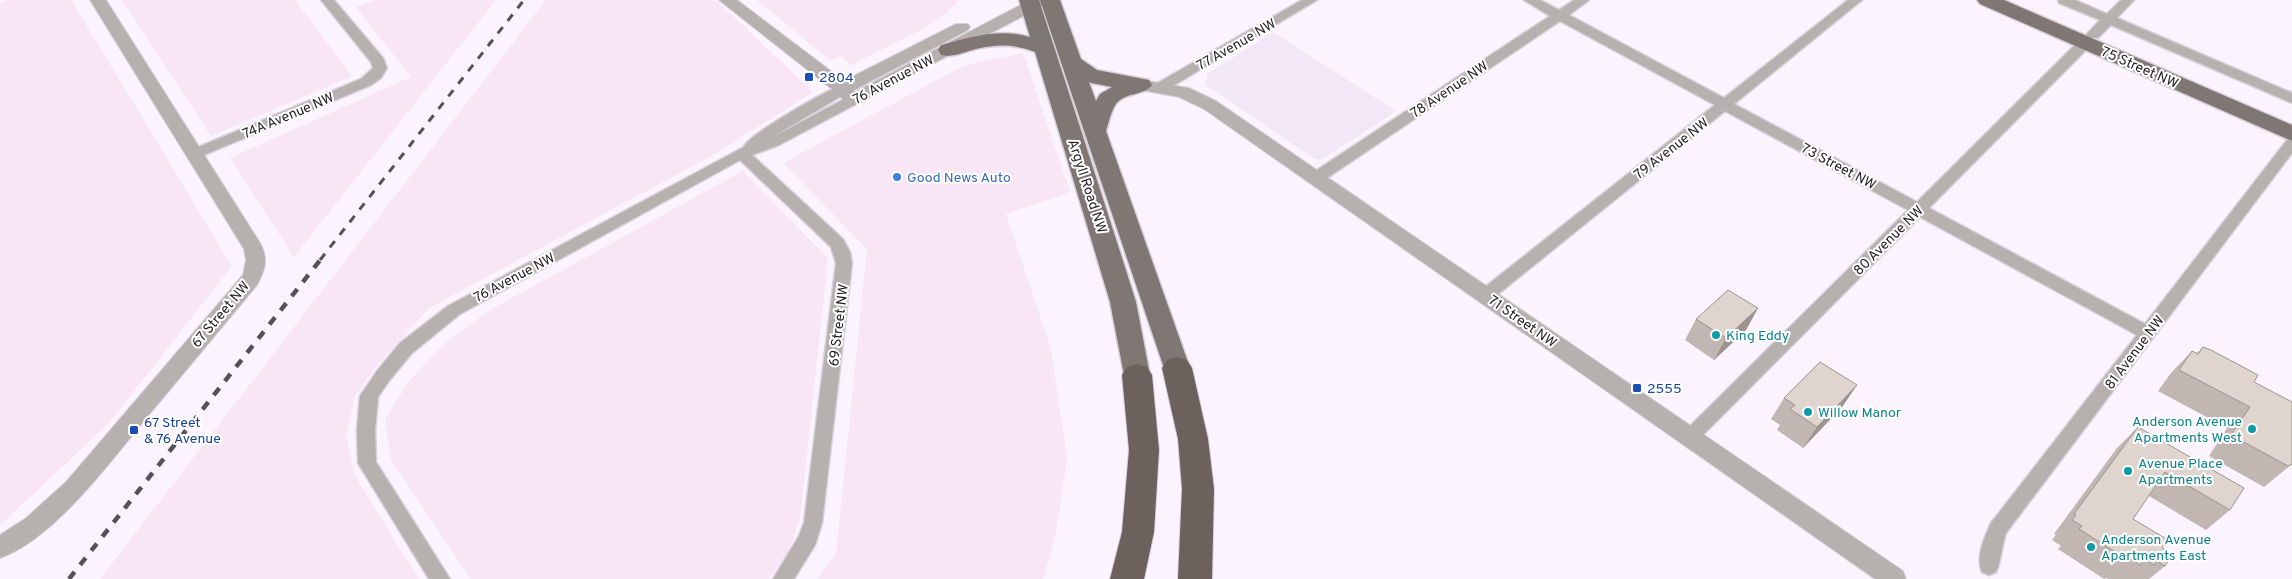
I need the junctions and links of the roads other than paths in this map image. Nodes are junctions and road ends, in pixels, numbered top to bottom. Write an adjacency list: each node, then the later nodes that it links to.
1 (98, 0): 27 (street, 67 Street NW)
2 (327, 0): 27 (street, 74A Avenue NW)
3 (727, 0): 20 (street)
4 (1311, 0): 19 (street, 77 Avenue NW)
5 (1530, 0): 13 (street, 73 Street NW)
6 (1583, 0): 13 (street, 78 Avenue NW)
7 (1856, 0): 22 (street, 79 Avenue NW)
8 (1987, 0): 15 (main road, 75 Street NW)
9 (2012, 0): 15 (main road, 75 Street NW)
10 (2064, 0): 14 (street)
11 (2128, 0): 14 (street, 80 Avenue NW)
12 (1033, 1): 16 (main road, Argyll Road NW); 17 (street, 76 Avenue NW); 18 (main road, Argyll Road NW); 20 (street, 76 Avenue NW)
13 (1559, 16): 22 (street, 73 Street NW); 29 (street, 78 Avenue NW)
14 (2109, 19): 15 (street, 80 Avenue NW); 21 (street)
15 (2089, 39): 23 (main road, 75 Street NW); 25 (main road, 75 Street NW); 30 (street, 80 Avenue NW)
16 (1044, 49): 17 (main road); 34 (main road, Argyll Road NW)
17 (948, 50): 20 (street, 76 Avenue NW)
18 (1070, 61): 19 (main road); 24 (main road, Argyll Road NW)
19 (1151, 86): 24 (main road); 29 (street, 71 Street NW)
20 (848, 94): 28 (street, 76 Avenue NW)
21 (2292, 98)
22 (1726, 105): 30 (street, 73 Street NW); 31 (street, 79 Avenue NW)
23 (2292, 122)
24 (1095, 131): 33 (main road, Argyll Road NW)
25 (2292, 134)
26 (2292, 144): 32 (street, 81 Avenue NW)
27 (194, 154): 36 (street, 67 Street NW)
28 (741, 154): 38 (street, 76 Avenue NW); 39 (street, 69 Street NW)
29 (1316, 178): 31 (street, 71 Street NW)
30 (1919, 209): 32 (street, 73 Street NW); 35 (street, 80 Avenue NW)
31 (1486, 295): 35 (street, 71 Street NW)
32 (2148, 333): 37 (street, 81 Avenue NW)
33 (1177, 368): 41 (highway)
34 (1137, 375): 40 (highway)
35 (1690, 437): 42 (street, 71 Street NW)
36 (0, 548)
37 (1989, 566)
38 (440, 579)
39 (783, 579)
40 (1127, 579)
41 (1195, 579)
42 (1894, 579)

